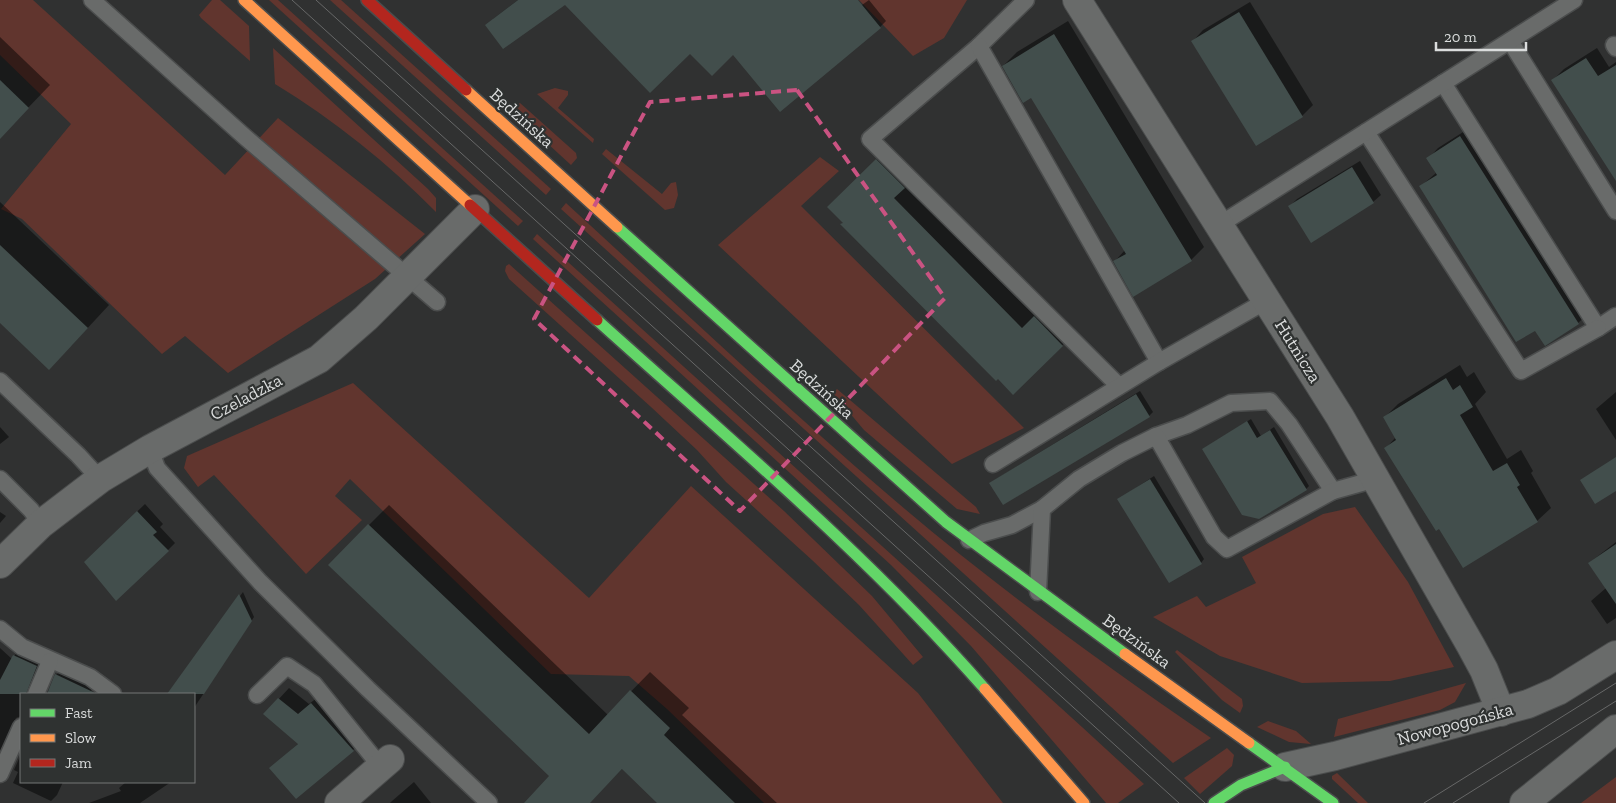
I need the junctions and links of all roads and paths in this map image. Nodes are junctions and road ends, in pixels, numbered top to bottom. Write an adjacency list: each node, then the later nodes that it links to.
1 (92, 0): 14 (lane)
2 (244, 0): 11 (street)
3 (366, 0): 31 (street, Będzińska)
4 (1077, 0): 13 (street, Hutnicza)
5 (1574, 0): 7 (lane)
6 (1022, 1): 8 (lane)
7 (1510, 41): 9 (lane); 12 (lane)
8 (979, 46): 19 (lane); 21 (lane)
9 (1443, 83): 10 (lane); 18 (lane)
10 (1366, 132): 13 (lane); 18 (lane)
11 (475, 208): 14 (street, Czeladzka); 48 (street)
12 (1616, 211)
13 (1219, 225): 15 (street, Hutnicza)
14 (407, 278): 16 (lane); 23 (street, Czeladzka)
15 (1266, 300): 19 (lane); 27 (street, Hutnicza)
16 (438, 302)
17 (1616, 316): 18 (lane)
18 (1598, 328)
19 (1159, 362): 21 (lane)
20 (0, 381): 26 (lane)
21 (1119, 386): 24 (lane)
22 (1156, 436): 28 (lane); 28 (lane); 29 (lane)
23 (150, 449): 26 (street, Czeladzka); 47 (lane)
24 (993, 464)
25 (0, 479): 30 (lane)
26 (100, 479): 30 (street, Czeladzka)
27 (1376, 479): 28 (lane); 40 (street, Hutnicza)
28 (1333, 491)
29 (1042, 509): 31 (lane); 33 (lane)
30 (42, 524): 32 (street, Czeladzka)
31 (969, 540): 33 (street, Będzińska)
32 (0, 564)
33 (1038, 592): 44 (street, Będzińska)
34 (0, 628): 36 (lane)
35 (1616, 655): 40 (street, Nowopogońska)
36 (50, 661): 37 (lane); 38 (lane)
37 (36, 693)
38 (112, 693)
39 (257, 695): 43 (lane)
40 (1500, 712): 44 (street, Nowopogońska)
41 (20, 729): 45 (lane)
42 (1616, 729): 51 (street)
43 (386, 763): 46 (street)
44 (1285, 768): 49 (street); 50 (street, Będzińska)
45 (0, 774)
46 (339, 803)
47 (489, 803)
48 (1084, 803)
49 (1214, 803)
50 (1333, 803)
51 (1524, 803)

